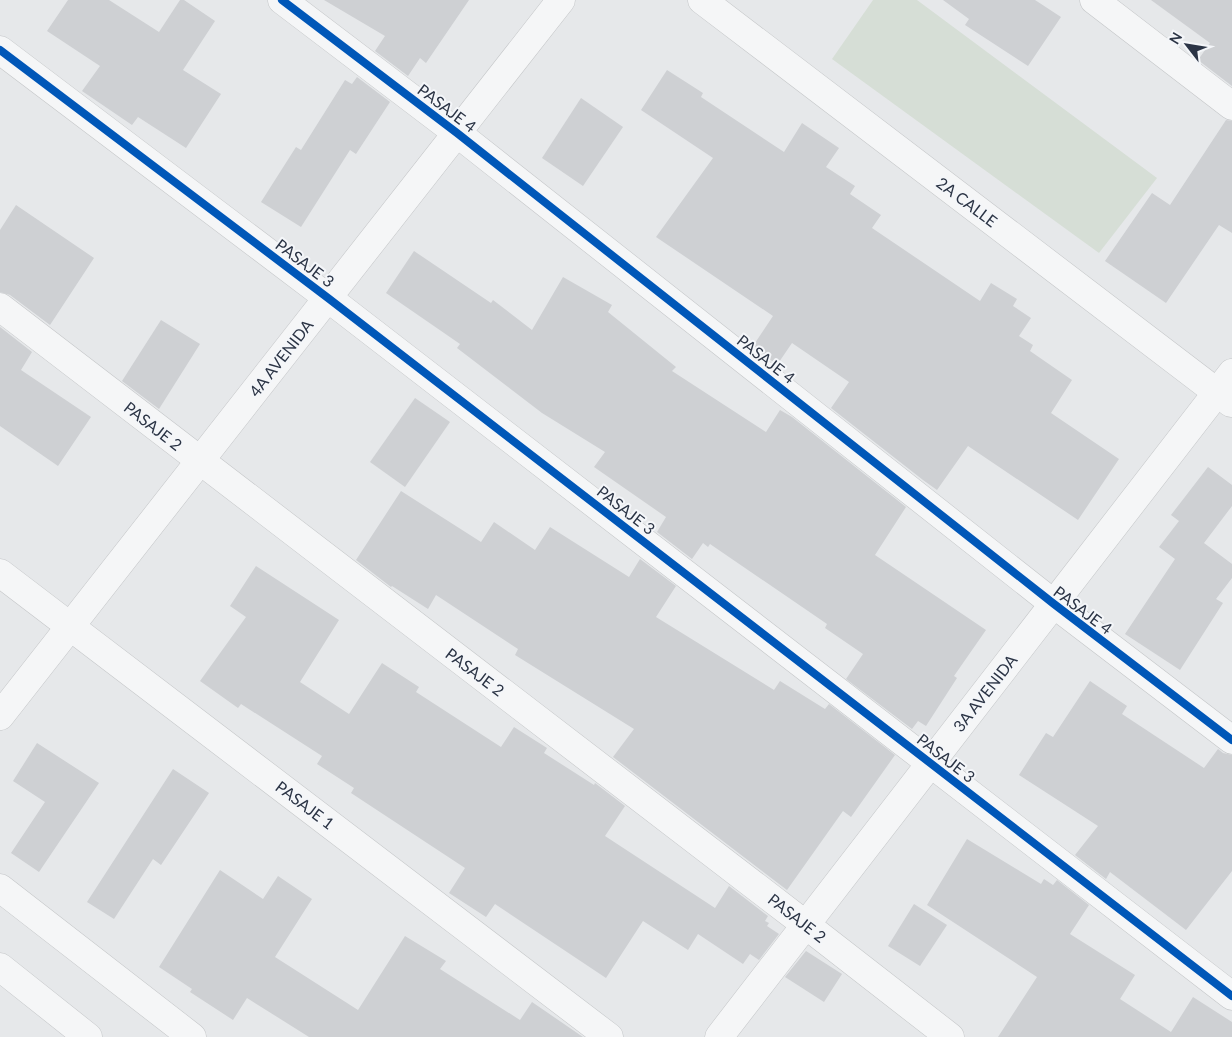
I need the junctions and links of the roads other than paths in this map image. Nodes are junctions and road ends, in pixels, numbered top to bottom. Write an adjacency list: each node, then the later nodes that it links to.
1 (282, 0): 7 (street, PASAJE 4)
2 (561, 0): 7 (street, 4A AVENIDA)
3 (702, 0): 10 (street, 2A CALLE)
4 (1094, 0): 6 (street)
5 (0, 50): 8 (street, PASAJE 3)
6 (1232, 106)
7 (457, 133): 8 (street, 4A AVENIDA); 13 (street, PASAJE 4)
8 (328, 298): 11 (street, 4A AVENIDA); 17 (street, PASAJE 3)
9 (0, 307): 11 (street, PASAJE 2)
10 (1227, 390): 13 (street, 3A AVENIDA)
11 (200, 461): 14 (street, 4A AVENIDA); 19 (street, PASAJE 2)
12 (0, 573): 14 (street, PASAJE 1)
13 (1054, 604): 16 (street, PASAJE 4); 17 (street, 3A AVENIDA)
14 (70, 626): 15 (street, 4A AVENIDA); 24 (street, PASAJE 1)
15 (0, 716)
16 (1232, 740)
17 (931, 763): 19 (street, 3A AVENIDA); 21 (street, PASAJE 3)
18 (0, 888): 23 (street)
19 (806, 925): 25 (street, 3A AVENIDA); 26 (street, PASAJE 2)
20 (0, 967): 22 (street)
21 (1232, 996)
22 (88, 1037)
23 (192, 1037)
24 (609, 1037)
25 (719, 1037)
26 (950, 1037)

